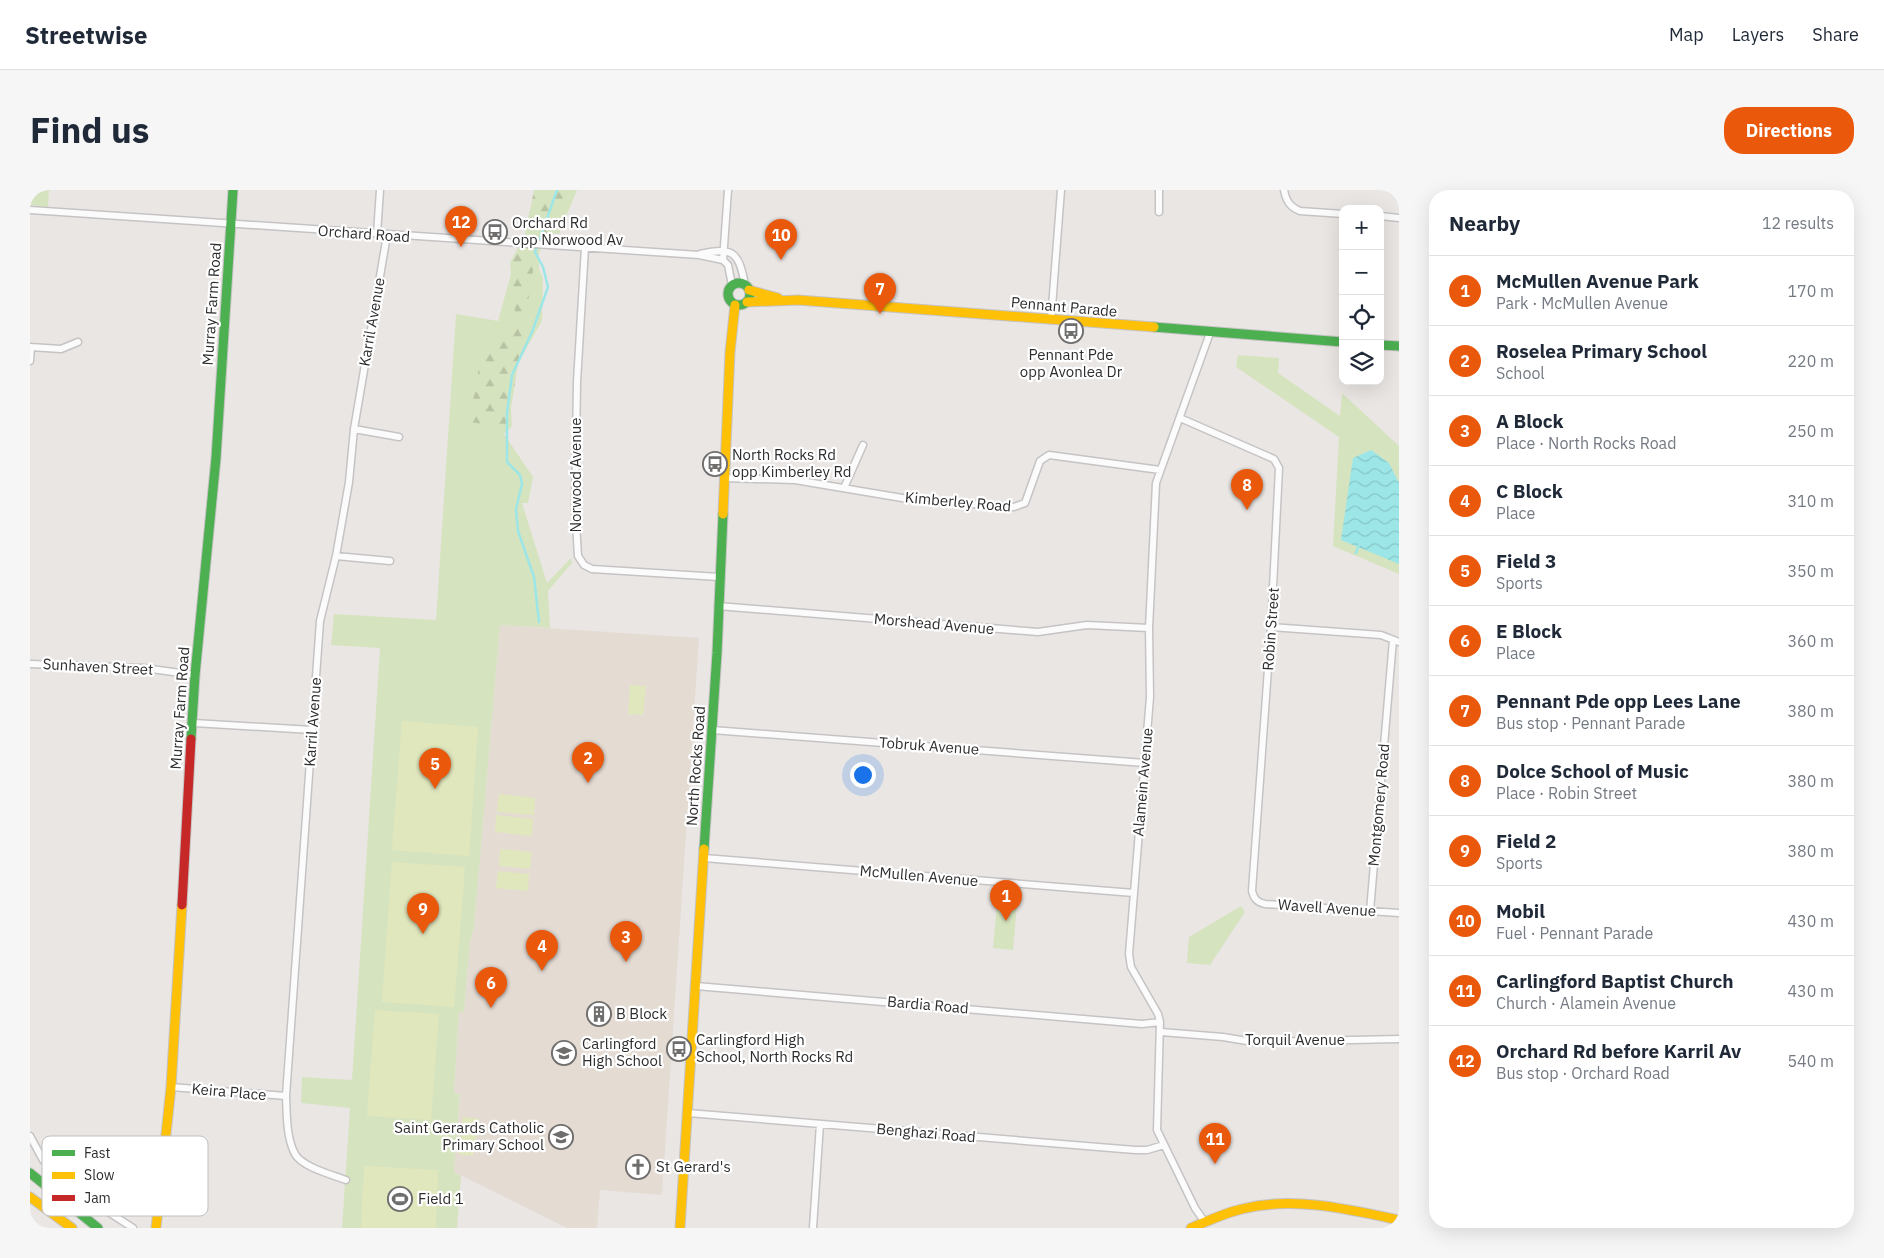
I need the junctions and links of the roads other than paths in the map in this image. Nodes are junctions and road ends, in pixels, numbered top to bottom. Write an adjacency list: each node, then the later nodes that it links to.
1 (233, 190): 12 (main road, Murray Farm Road)
2 (380, 190): 13 (street)
3 (728, 190): 16 (street)
4 (1061, 190): 24 (street)
5 (1159, 190): 8 (street)
6 (1284, 190): 9 (street)
7 (30, 210): 12 (street, Orchard Road)
8 (1159, 212)
9 (1339, 214)
10 (1384, 216): 11 (street)
11 (1399, 218)
12 (230, 225): 13 (street, Orchard Road); 47 (main road, Murray Farm Road)
13 (377, 234): 14 (street, Orchard Road)
14 (387, 235): 15 (street, Orchard Road); 33 (street, Karril Avenue)
15 (585, 247): 17 (street, Orchard Road); 41 (street, Norwood Avenue)
16 (724, 252): 17 (street, Orchard Road); 18 (street); 20 (street)
17 (699, 255): 18 (street, Orchard Road)
18 (723, 260): 19 (street)
19 (732, 286): 20 (main road); 23 (main road)
20 (747, 288): 21 (main road, Pennant Parade); 22 (main road)
21 (783, 300): 22 (main road, Pennant Parade); 24 (main road, Pennant Parade)
22 (747, 302): 23 (main road)
23 (734, 305): 37 (main road, North Rocks Road)
24 (1050, 320): 25 (main road, Pennant Parade)
25 (1210, 333): 27 (main road, Pennant Parade); 32 (street, Alamein Avenue)
26 (78, 342): 30 (street)
27 (1339, 342)
28 (1384, 345): 29 (main road)
29 (1399, 346)
30 (31, 347): 31 (street)
31 (30, 361)
32 (1180, 418): 36 (street, Alamein Avenue); 43 (street, Robin Street)
33 (354, 429): 34 (street); 39 (street, Karril Avenue)
34 (399, 437)
35 (863, 445): 38 (street)
36 (1160, 470): 38 (street, Kimberley Road); 44 (street, Alamein Avenue)
37 (724, 478): 38 (street, Kimberley Road); 41 (main road, North Rocks Road)
38 (844, 488)
39 (336, 556): 40 (street); 49 (street, Karril Avenue)
40 (390, 561)
41 (719, 577): 42 (main road, North Rocks Road)
42 (718, 606): 44 (street, Morshead Avenue); 50 (main road, North Rocks Road)
43 (1271, 627): 45 (street); 54 (street, Robin Street)
44 (1149, 628): 51 (street, Alamein Avenue)
45 (1396, 641): 55 (street, Montgomery Road)
46 (30, 664): 47 (street, Sunhaven Street)
47 (195, 675): 48 (main road, Murray Farm Road)
48 (194, 723): 49 (street); 61 (main road, Murray Farm Road)
49 (312, 730): 62 (street, Karril Avenue)
50 (712, 730): 51 (street, Tobruk Avenue); 52 (main road, North Rocks Road)
51 (1145, 763): 53 (street, Alamein Avenue)
52 (704, 858): 53 (street, McMullen Avenue); 57 (main road, North Rocks Road)
53 (1134, 893): 58 (street, Alamein Avenue)
54 (1256, 900): 55 (street, Wavell Avenue)
55 (1370, 911): 56 (street, Wavell Avenue)
56 (1399, 913)
57 (696, 986): 58 (street, Bardia Road); 63 (main road, North Rocks Road)
58 (1160, 1022): 59 (street, Alamein Avenue)
59 (1161, 1032): 60 (street, Torquil Avenue); 67 (street, Alamein Avenue)
60 (1399, 1038)
61 (172, 1087): 62 (street, Keira Place); 66 (main road, Murray Farm Road)
62 (286, 1096): 70 (street, Karril Avenue)
63 (688, 1113): 64 (street, Benghazi Road); 82 (main road, North Rocks Road)
64 (820, 1124): 67 (street, Benghazi Road); 83 (street)
65 (30, 1136): 68 (street)
66 (166, 1136)
67 (1164, 1145): 78 (street, Alamein Avenue)
68 (42, 1158)
69 (30, 1173): 71 (main road)
70 (346, 1180)
71 (42, 1183)
72 (30, 1197): 73 (main road)
73 (42, 1206)
74 (56, 1216): 79 (main road)
75 (83, 1216): 80 (main road)
76 (115, 1216): 81 (street)
77 (1399, 1220): 78 (main road)
78 (1204, 1221): 84 (main road)
79 (72, 1228)
80 (98, 1228)
81 (134, 1228)
82 (680, 1228)
83 (813, 1228)
84 (1191, 1228)

